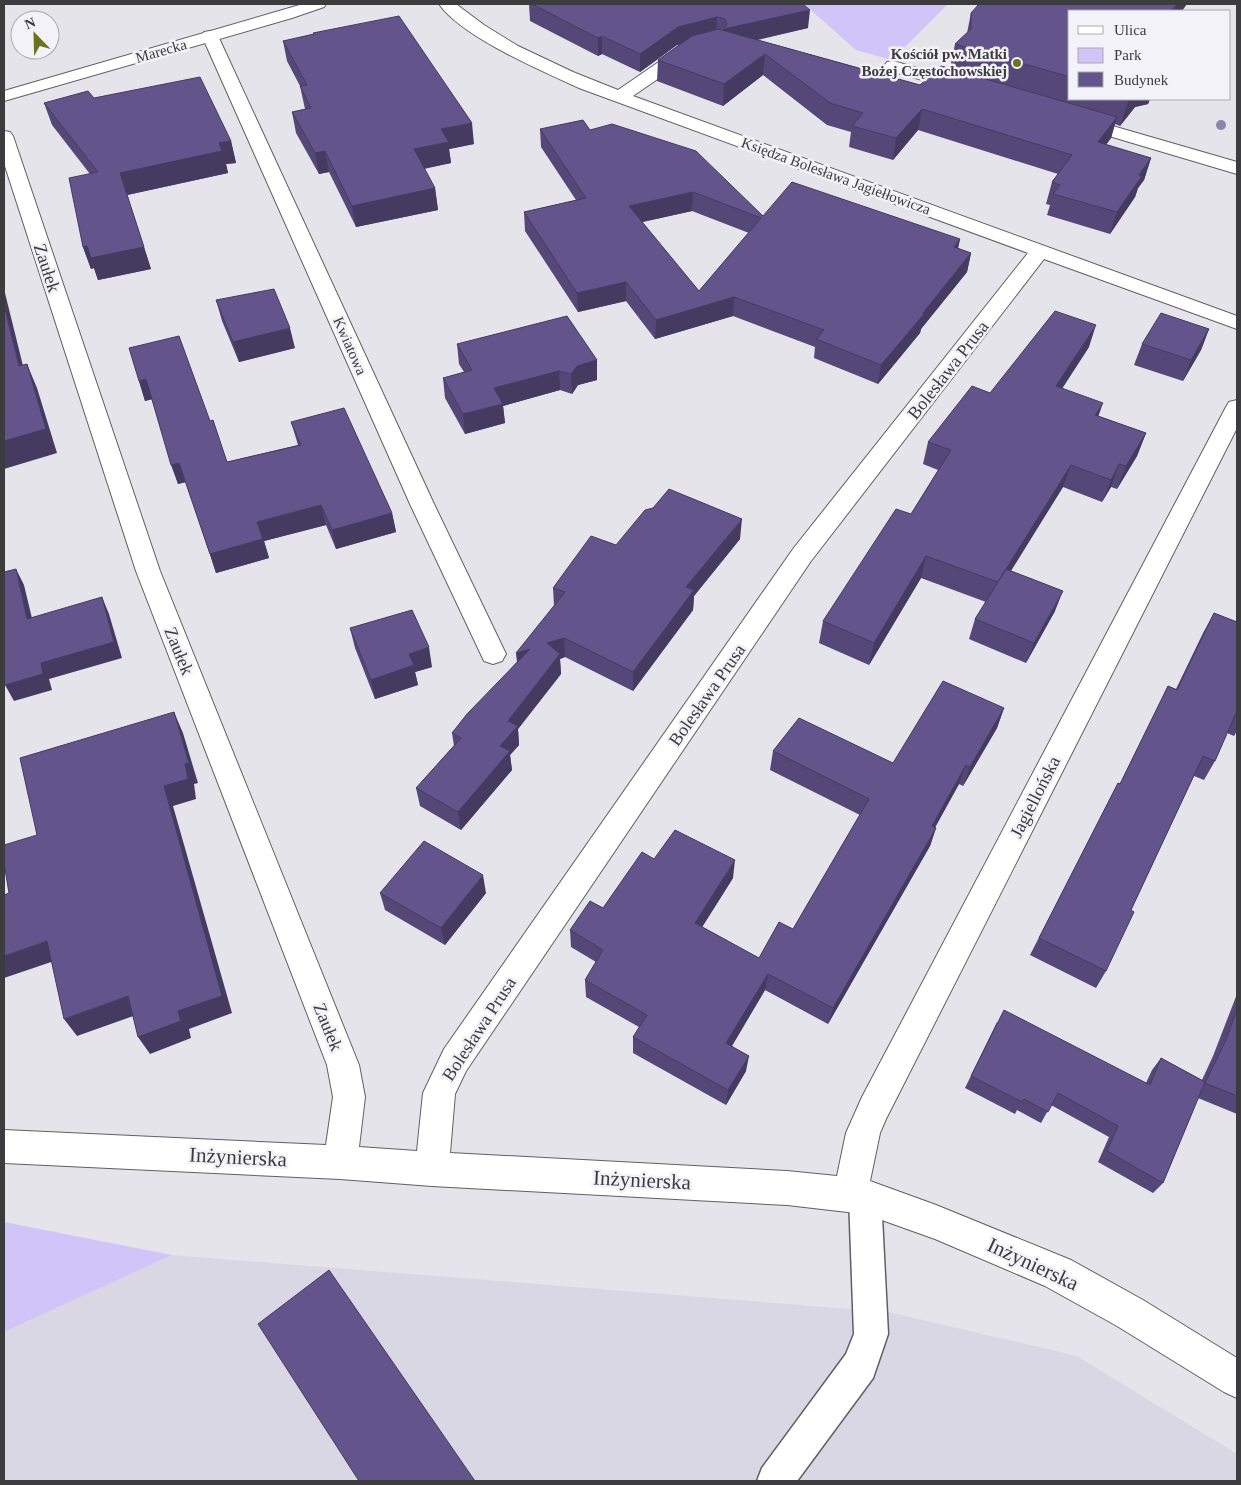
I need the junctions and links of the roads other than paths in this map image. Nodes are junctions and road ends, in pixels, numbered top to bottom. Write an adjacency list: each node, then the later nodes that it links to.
1 (318, 4): 3 (street, Marecka)
2 (447, 4): 8 (street, Księdza Bolesława Jagiełłowicza)
3 (210, 36): 7 (street, Marecka); 15 (street, Kwiatowa)
4 (700, 46): 8 (street)
5 (893, 66): 6 (street)
6 (979, 91)
7 (4, 96)
8 (620, 97): 12 (street, Księdza Bolesława Jagiełłowicza)
9 (1065, 117): 11 (street)
10 (4, 136): 17 (street, Zaułek)
11 (1237, 168)
12 (1041, 250): 13 (street, Księdza Bolesława Jagiełłowicza); 18 (street, Bolesława Prusa)
13 (1237, 323)
14 (1237, 407): 19 (street, Jagiellońska)
15 (493, 654)
16 (4, 1147): 17 (street, Inżynierska)
17 (340, 1162): 18 (street, Inżynierska)
18 (432, 1169): 19 (street, Inżynierska)
19 (858, 1196): 20 (street, Inżynierska); 21 (lane)
20 (1237, 1379)
21 (775, 1481)

